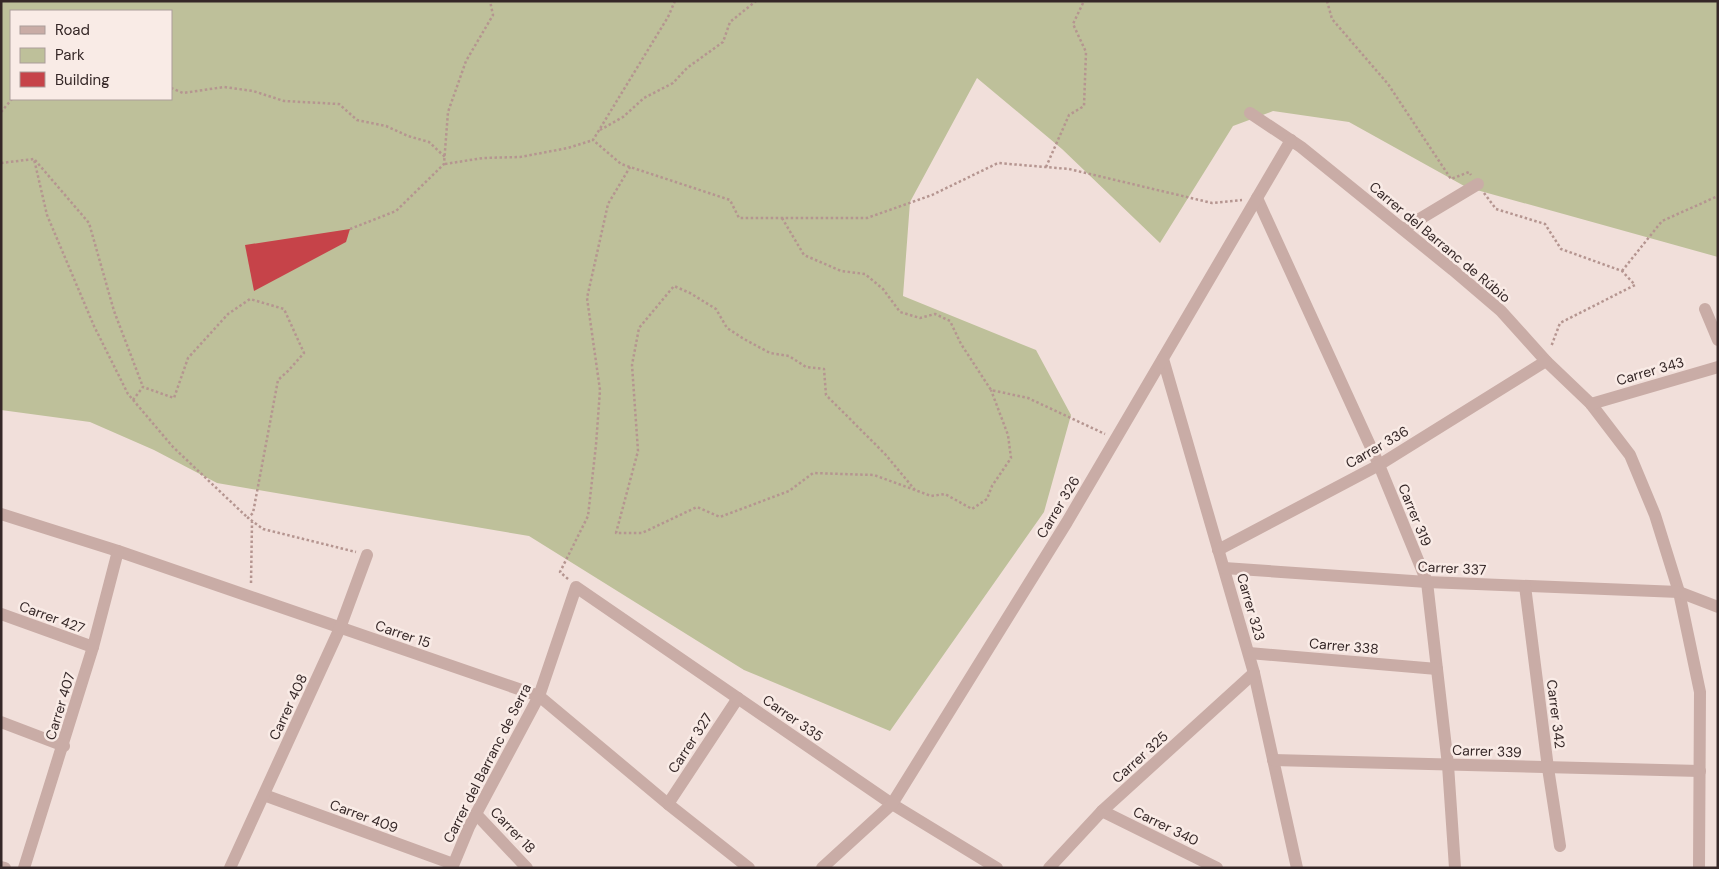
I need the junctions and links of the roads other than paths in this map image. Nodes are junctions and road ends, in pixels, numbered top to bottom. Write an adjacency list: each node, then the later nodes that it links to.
1 (1250, 113): 2 (street, Carrer del Barranc de Rúbio)
2 (1291, 140): 4 (street, Carrer 326); 5 (street, Carrer del Barranc de Rúbio)
3 (1478, 184): 5 (street)
4 (1257, 198): 8 (street, Carrer 326); 12 (street, Carrer 319)
5 (1403, 229): 9 (street, Carrer del Barranc de Rúbio)
6 (1705, 309): 7 (street)
7 (1718, 340)
8 (1163, 359): 14 (street, Carrer 323); 39 (street, Carrer 326)
9 (1546, 361): 11 (street, Carrer del Barranc de Rúbio); 12 (street, Carrer 336)
10 (1718, 367): 11 (street, Carrer 343)
11 (1591, 404): 21 (street, Carrer del Barranc de Rúbio)
12 (1379, 465): 14 (street, Carrer 336); 18 (street, Carrer 319)
13 (1, 514): 15 (street, Carrer 15)
14 (1218, 550): 17 (street, Carrer 323)
15 (118, 551): 24 (street, Carrer 15); 25 (street, Carrer 407)
16 (367, 555): 24 (street, Carrer 408)
17 (1224, 568): 18 (street, Carrer 337); 26 (street, Carrer 323)
18 (1427, 582): 19 (street, Carrer 337); 27 (street, Carrer 319)
19 (1525, 586): 21 (street, Carrer 337); 35 (street, Carrer 342)
20 (576, 587): 29 (street, Carrer del Barranc de Serra); 30 (street, Carrer 335)
21 (1678, 592): 22 (street, Carrer 337); 36 (street, Carrer del Barranc de Rúbio)
22 (1718, 607)
23 (1, 614): 25 (street, Carrer 427)
24 (340, 628): 29 (street, Carrer 15); 37 (street, Carrer 408)
25 (94, 648): 32 (street, Carrer 407)
26 (1248, 653): 27 (street, Carrer 338); 28 (street, Carrer 323)
27 (1437, 669): 34 (street, Carrer 319)
28 (1254, 673): 33 (street, Carrer 323); 40 (street, Carrer 325)
29 (539, 696): 38 (street, Carrer 15); 41 (street, Carrer del Barranc de Serra)
30 (738, 698): 38 (street, Carrer 327); 39 (street, Carrer 335)
31 (1, 722): 32 (street)
32 (64, 746): 44 (street, Carrer 407)
33 (1273, 760): 34 (street, Carrer 339); 52 (street, Carrer 323)
34 (1448, 765): 35 (street, Carrer 339); 53 (street, Carrer 319)
35 (1548, 768): 36 (street, Carrer 339); 42 (street, Carrer 342)
36 (1700, 771): 54 (street, Carrer del Barranc de Rúbio)
37 (264, 795): 43 (street, Carrer 409); 45 (street, Carrer 408)
38 (668, 804): 47 (street, Carrer 15)
39 (892, 804): 48 (street, Carrer 326); 49 (street, Carrer 335)
40 (1102, 811): 50 (street, Carrer 325); 51 (street, Carrer 340)
41 (476, 814): 43 (street, Carrer del Barranc de Serra); 46 (street, Carrer 18)
42 (1560, 846)
43 (453, 866)
44 (24, 868)
45 (230, 868)
46 (528, 868)
47 (749, 868)
48 (822, 868)
49 (997, 868)
50 (1049, 868)
51 (1218, 868)
52 (1297, 868)
53 (1455, 868)
54 (1700, 868)

